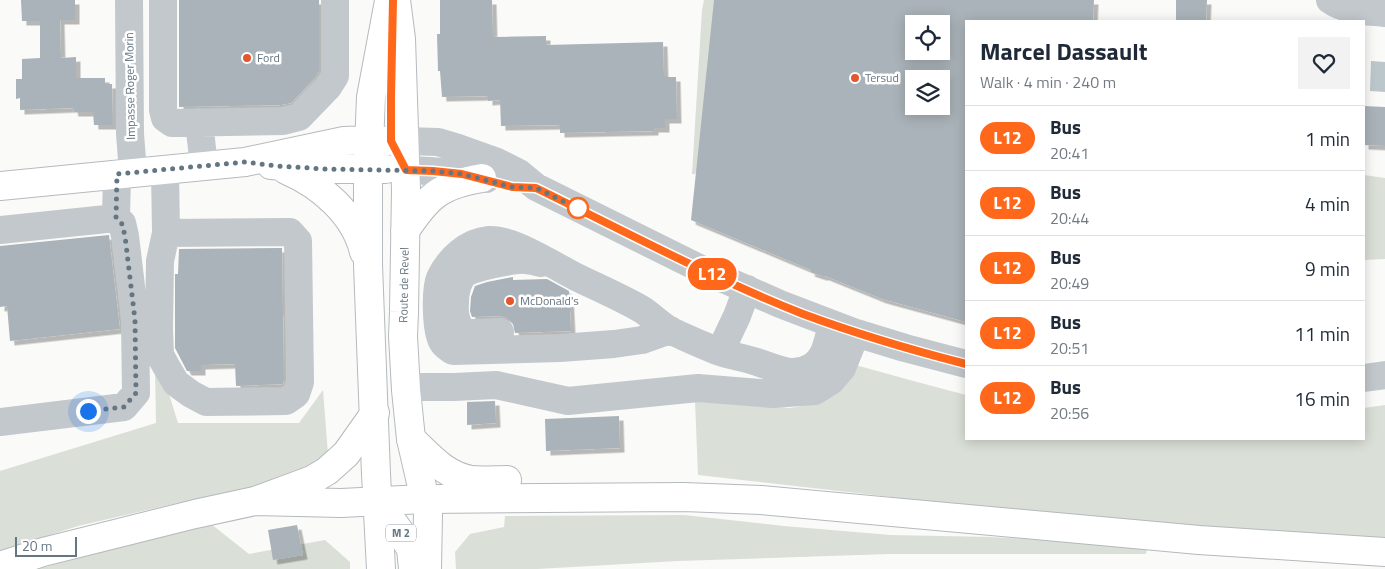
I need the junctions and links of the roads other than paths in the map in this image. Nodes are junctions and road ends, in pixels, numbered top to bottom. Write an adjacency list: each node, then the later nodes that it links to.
1 (129, 0): 15 (street, Impasse Roger Morin)
2 (163, 0): 8 (street)
3 (335, 0): 8 (street)
4 (389, 0): 9 (main road, Route de Revel / M 2)
5 (395, 0): 9 (main road, Route de Revel / M 2)
6 (1330, 0): 7 (street)
7 (1385, 14)
8 (199, 122): 11 (street)
9 (388, 141): 10 (main road); 14 (main road, Route de Revel / M 2); 14 (main road, Route de Revel / M 2); 18 (street)
10 (245, 162): 11 (main road); 12 (main road)
11 (204, 166): 13 (main road)
12 (276, 166): 14 (main road); 24 (main road)
13 (165, 170): 15 (main road); 22 (street)
14 (386, 170): 16 (street); 21 (main road, Route de Revel / M 2); 24 (main road, Route de Revel / M 2); 29 (main road, M 2)
15 (125, 173): 17 (main road); 19 (street, Impasse Roger Morin)
16 (482, 178): 18 (street); 21 (main road)
17 (0, 186)
18 (536, 188): 26 (street)
19 (116, 218): 20 (street); 36 (street)
20 (0, 230)
21 (405, 231): 29 (main road, Route de Revel / M 2)
22 (166, 233): 22 (street)
23 (466, 260): 25 (street); 25 (street); 28 (street)
24 (368, 265): 35 (main road, Route de Revel / M 2)
25 (552, 265): 28 (street)
26 (747, 289): 27 (street); 30 (street)
27 (844, 328): 30 (street); 31 (street); 34 (street)
28 (670, 330): 30 (street)
29 (403, 336): 34 (main road, Route de Revel / M 2)
30 (720, 352)
31 (965, 364)
32 (1385, 375): 33 (street)
33 (1365, 378)
34 (406, 390): 37 (main road, Route de Revel / M 2)
35 (374, 412): 40 (main road); 41 (main road, Route de Revel / M 2)
36 (0, 422)
37 (411, 439): 38 (main road); 39 (main road, Route de Revel / M 2)
38 (684, 497): 39 (main road); 42 (main road)
39 (424, 499): 41 (main road); 46 (main road, Route de Revel / M 2)
40 (255, 501): 41 (main road); 43 (main road)
41 (378, 501): 44 (main road, Route de Revel / M 2); 45 (main road, M 2)
42 (1385, 552)
43 (0, 566)
44 (382, 569)
45 (413, 569)
46 (427, 569)

